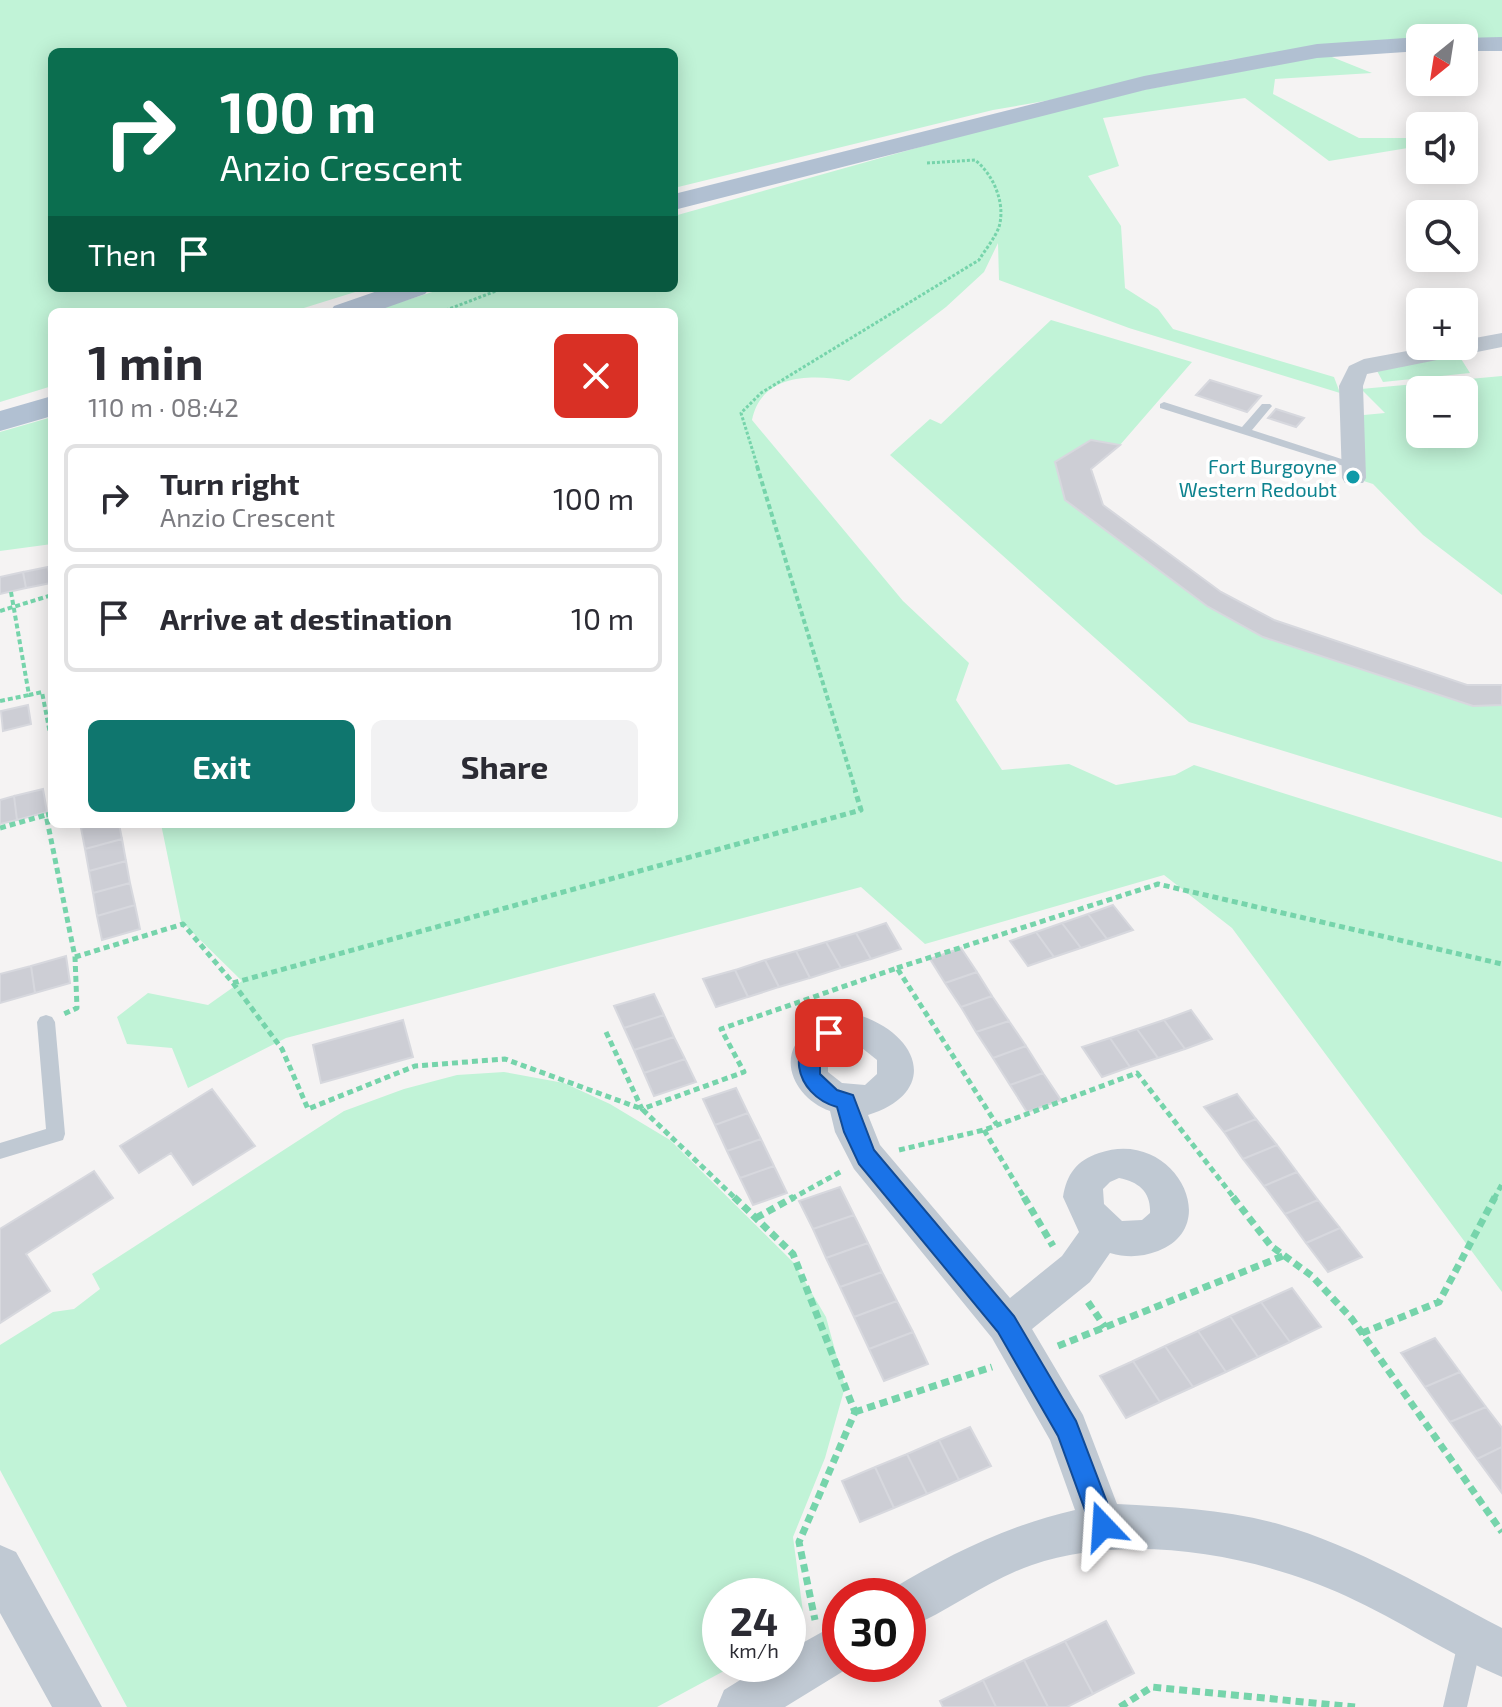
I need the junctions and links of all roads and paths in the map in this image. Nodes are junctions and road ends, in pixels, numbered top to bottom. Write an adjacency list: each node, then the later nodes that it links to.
1 (1478, 44): 2 (main road)
2 (1502, 44)
3 (1406, 45): 5 (main road)
4 (925, 163): 30 (path)
5 (678, 201)
6 (403, 292): 8 (main road)
7 (494, 292): 9 (path)
8 (357, 308)
9 (452, 308)
10 (1502, 340): 16 (street)
11 (1164, 406): 15 (lane)
12 (1266, 406): 15 (lane)
13 (48, 407): 14 (main road)
14 (0, 421)
15 (1245, 431): 16 (lane)
16 (1354, 471)
17 (11, 592): 19 (path)
18 (48, 596): 19 (path)
19 (14, 608): 20 (path); 21 (path)
20 (0, 611)
21 (29, 695): 22 (path); 23 (path)
22 (0, 701)
23 (48, 723)
24 (48, 815): 25 (path)
25 (0, 828)
26 (51, 828): 27 (path)
27 (75, 957): 30 (path); 31 (path)
28 (1502, 964): 29 (path)
29 (897, 968)
30 (233, 983): 35 (path)
31 (46, 1022): 37 (lane)
32 (721, 1029): 35 (path)
33 (606, 1032): 35 (path)
34 (846, 1101): 38 (street)
35 (642, 1109): 40 (path)
36 (984, 1130): 38 (path); 42 (path); 43 (path)
37 (0, 1151)
38 (867, 1157): 40 (path); 46 (street)
39 (1502, 1184): 45 (path)
40 (756, 1218): 47 (path)
41 (1103, 1230): 43 (street)
42 (1284, 1255): 44 (path); 45 (path)
43 (1070, 1274): 44 (path); 46 (street)
44 (1105, 1327): 46 (path)
45 (1362, 1333): 49 (path)
46 (1016, 1340): 47 (path); 48 (street)
47 (855, 1412): 52 (path)
48 (1103, 1526): 51 (street); 53 (street)
49 (1502, 1532)
50 (0, 1568): 55 (street)
51 (926, 1594)
52 (822, 1618)
53 (1486, 1645): 59 (lane)
54 (822, 1657): 56 (street)
55 (78, 1707)
56 (741, 1707)
57 (1120, 1707): 58 (path)
58 (1355, 1707)
59 (1455, 1707)

